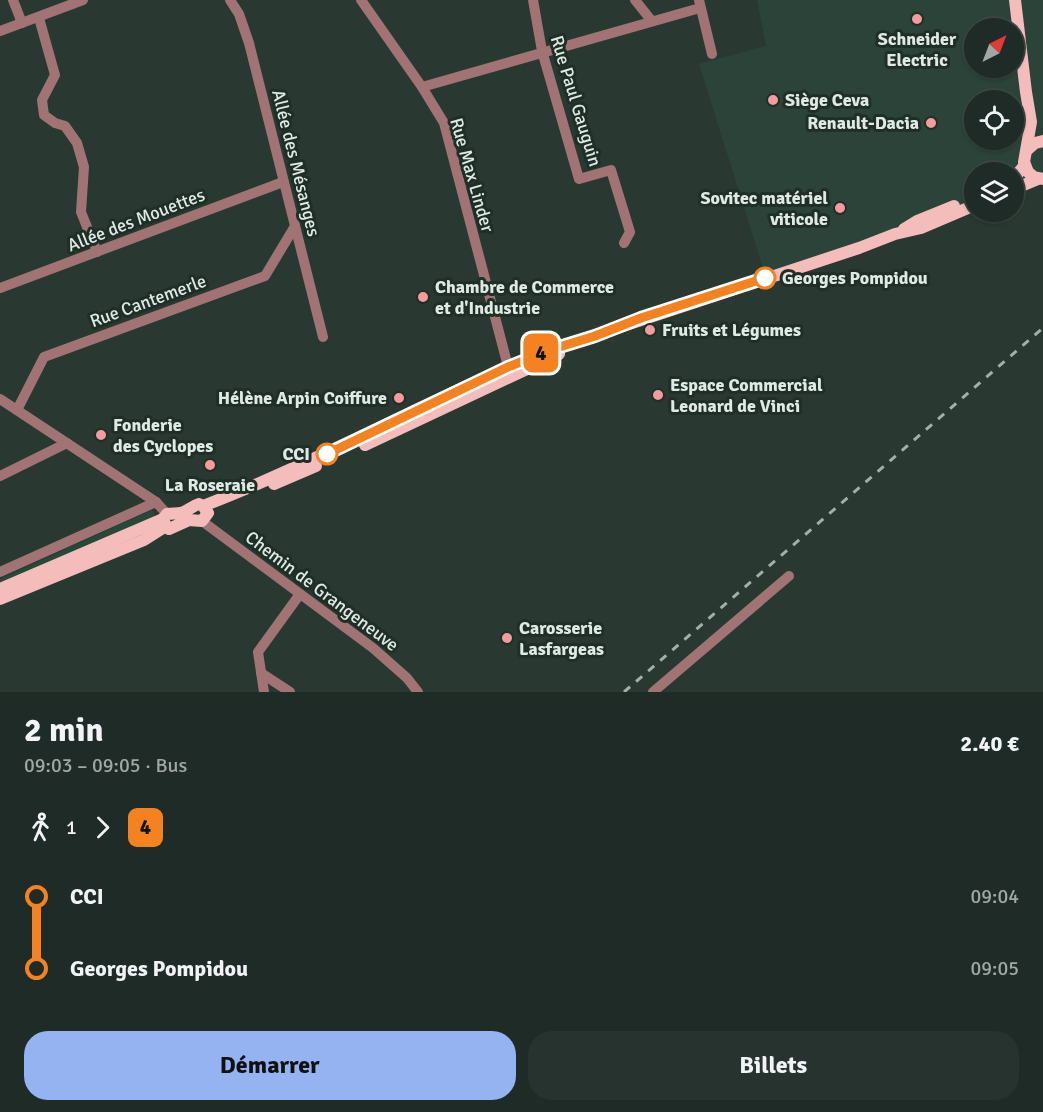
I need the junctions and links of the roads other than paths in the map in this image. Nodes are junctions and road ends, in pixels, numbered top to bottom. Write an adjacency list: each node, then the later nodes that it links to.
1 (13, 0): 11 (street)
2 (83, 0): 9 (street)
3 (230, 0): 22 (street, Allée des Mésanges)
4 (361, 0): 15 (street, Rue Max Linder)
5 (533, 0): 13 (street, Rue Paul Gauguin)
6 (634, 0): 10 (street)
7 (1015, 0): 16 (main road)
8 (700, 4): 10 (street); 14 (street)
9 (39, 18): 11 (street); 29 (street)
10 (651, 20): 13 (street)
11 (22, 23): 12 (street)
12 (0, 31)
13 (542, 51): 15 (street); 28 (street, Rue Paul Gauguin)
14 (712, 54)
15 (422, 87): 32 (street, Rue Max Linder)
16 (1031, 122): 17 (main road); 19 (main road)
17 (1043, 136)
18 (1043, 141): 19 (main road)
19 (1026, 150): 20 (main road)
20 (1024, 165): 21 (main road)
21 (1041, 179): 23 (main road)
22 (283, 182): 26 (street, Allée des Mésanges); 29 (street, Allée des Mouettes)
23 (1024, 185)
24 (964, 202): 27 (main road)
25 (964, 210): 27 (main road)
26 (295, 226): 31 (street, Allée des Mésanges); 34 (street, Rue Cantemerle)
27 (895, 234): 32 (main road)
28 (624, 243)
29 (97, 252): 30 (street, Allée des Mouettes)
30 (0, 288)
31 (323, 337)
32 (509, 372): 38 (main road)
33 (0, 399): 34 (street)
34 (17, 410): 35 (street)
35 (68, 443): 36 (street); 37 (street)
36 (0, 476)
37 (156, 502): 39 (street); 40 (street)
38 (205, 513): 39 (main road); 43 (street, Chemin de Grangeneuve)
39 (165, 520): 42 (main road); 44 (main road)
40 (0, 572)
41 (789, 576): 49 (street)
42 (0, 590)
43 (300, 594): 45 (street); 48 (street, Chemin de Grangeneuve)
44 (0, 599)
45 (261, 673): 46 (street); 47 (street)
46 (264, 692)
47 (290, 692)
48 (418, 692)
49 (653, 692)

